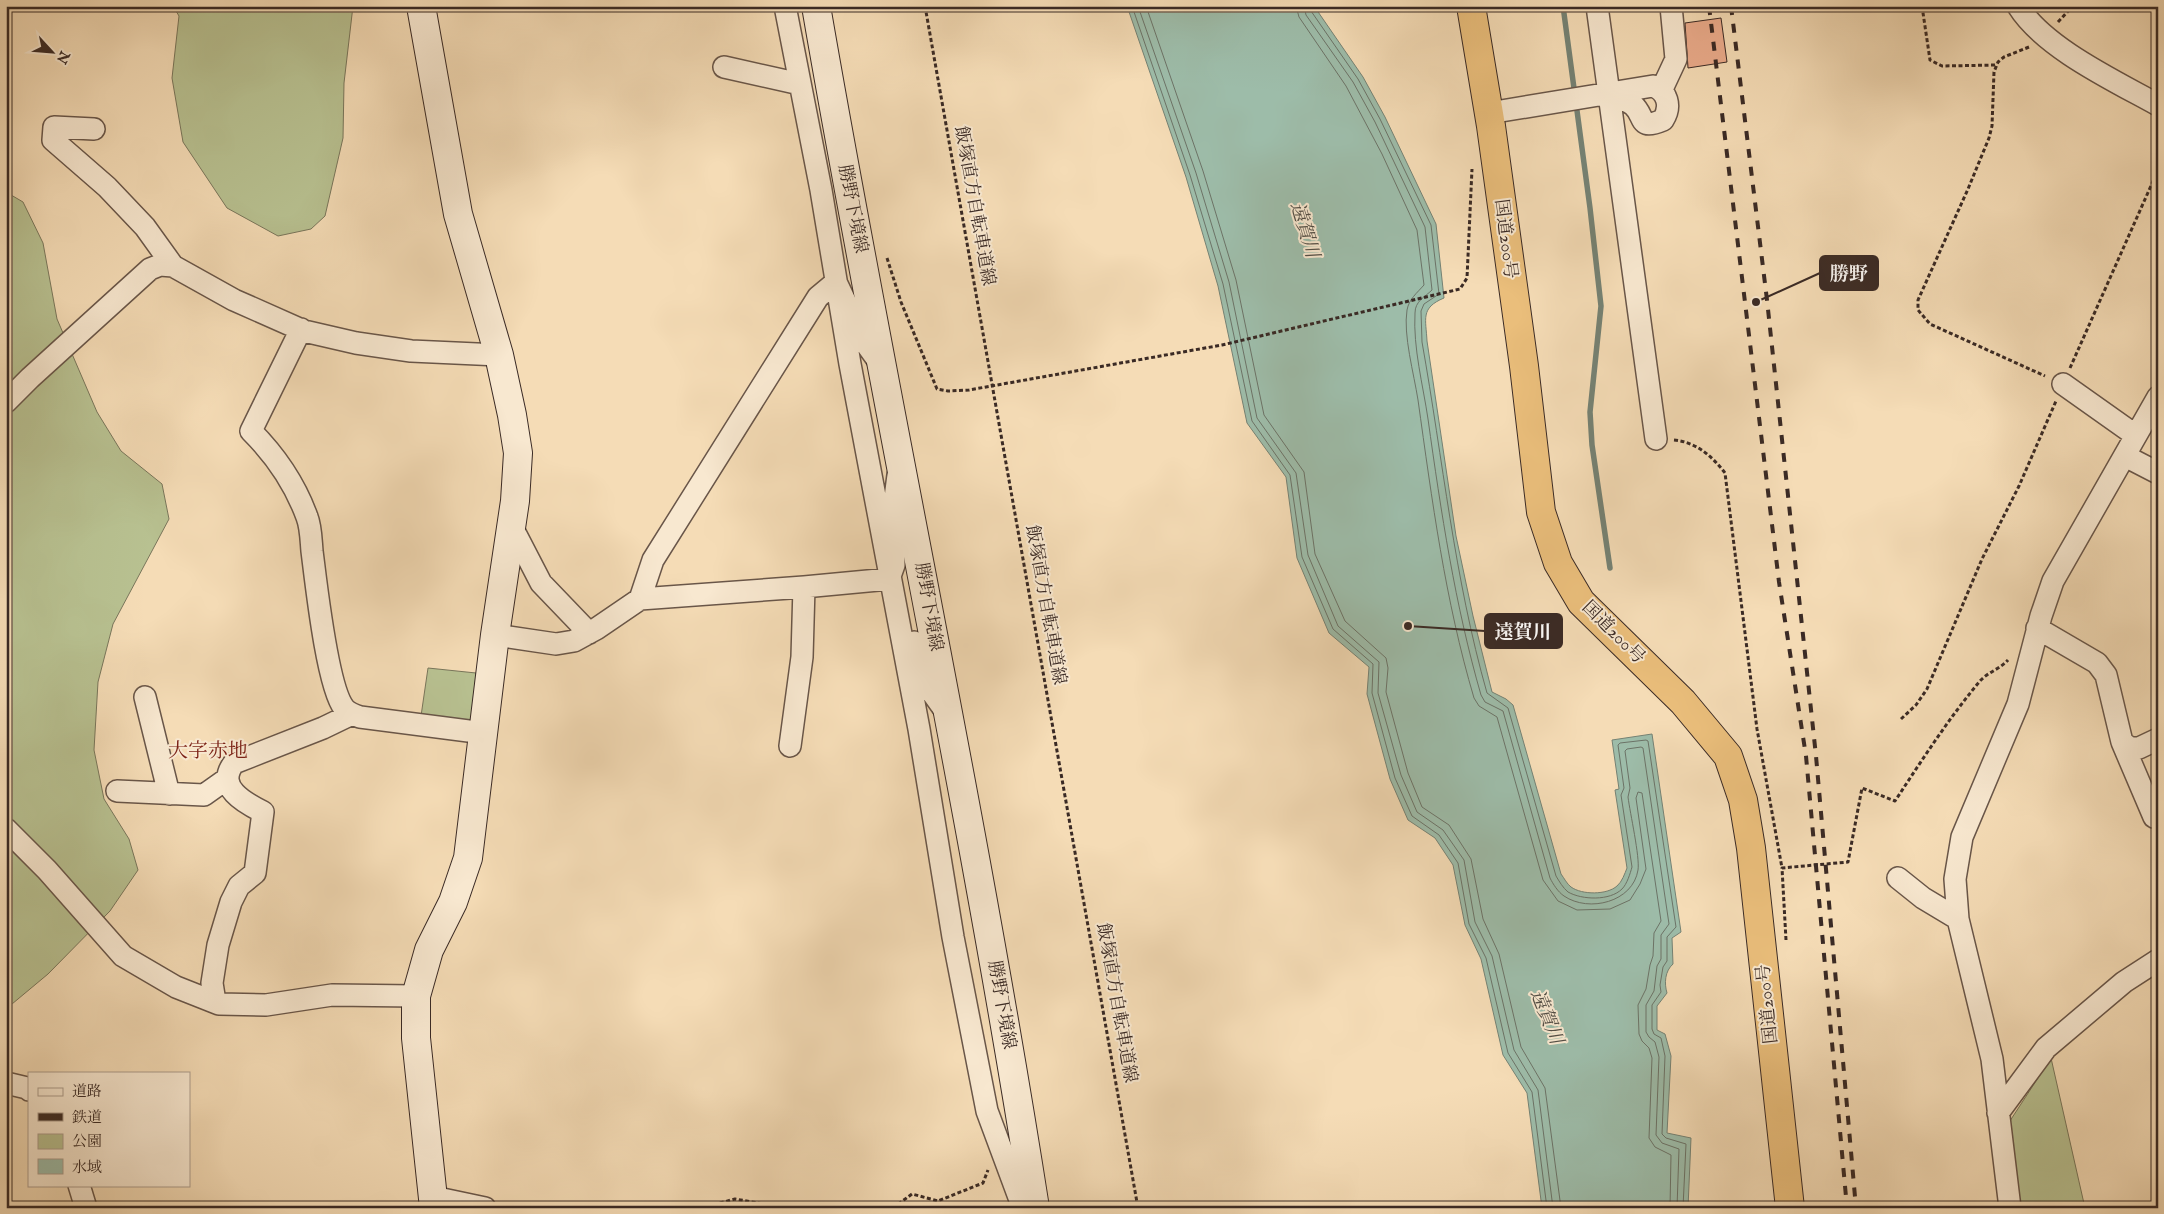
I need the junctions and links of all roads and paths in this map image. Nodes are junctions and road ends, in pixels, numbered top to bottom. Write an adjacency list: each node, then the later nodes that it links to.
1 (422, 6): 27 (main road)
2 (785, 6): 11 (street)
3 (816, 6): 20 (main road, 勝野下境線)
4 (925, 6): 30 (path, 飯塚直方自転車道線)
5 (1471, 6): 18 (highway, 国道200号)
6 (1597, 6): 16 (street)
7 (1671, 6): 15 (street)
8 (1922, 6): 12 (path)
9 (2018, 6): 10 (street)
10 (2045, 35): 12 (path); 17 (street)
11 (791, 36): 14 (street); 20 (street)
12 (1997, 65): 29 (path)
13 (724, 68): 14 (street)
14 (800, 84): 25 (street)
15 (1662, 89): 16 (street); 16 (street)
16 (1610, 94): 18 (street); 34 (street)
17 (2158, 105)
18 (1489, 113): 80 (highway, 国道200号)
19 (94, 129): 24 (street)
20 (840, 147): 28 (main road, 勝野下境線)
21 (1472, 159): 30 (path)
22 (2158, 170): 29 (path)
23 (886, 255): 30 (path)
24 (173, 266): 26 (street); 32 (street)
25 (836, 282): 28 (street); 40 (street); 41 (street)
26 (301, 329): 27 (street); 47 (street)
27 (499, 355): 38 (main road)
28 (882, 366): 36 (main road, 勝野下境線)
29 (2063, 384): 33 (street); 49 (path)
30 (991, 386): 79 (path, 飯塚直方自転車道線)
31 (2158, 397): 33 (street)
32 (6, 402)
33 (2135, 435): 35 (street)
34 (1656, 439): 59 (path)
35 (2125, 456): 37 (street); 42 (street)
36 (900, 460): 40 (street); 48 (main road, 勝野下境線)
37 (2158, 473)
38 (512, 525): 43 (street); 44 (main road)
39 (804, 587): 40 (street); 41 (street); 53 (street)
40 (891, 588): 48 (street); 69 (street)
41 (640, 598): 43 (street)
42 (2037, 628): 52 (street); 61 (street)
43 (589, 633): 44 (street)
44 (495, 635): 50 (main road)
45 (2014, 654): 59 (path)
46 (145, 697): 56 (street)
47 (352, 714): 50 (street); 54 (street)
48 (948, 714): 78 (main road, 勝野下境線)
49 (1902, 719)
50 (484, 733): 64 (main road)
51 (2158, 739): 52 (street)
52 (2122, 742): 57 (street)
53 (790, 746)
54 (228, 778): 56 (street); 65 (street)
55 (117, 791): 56 (street)
56 (170, 794)
57 (2154, 817)
58 (6, 829): 65 (street)
59 (1782, 868): 62 (path)
60 (1898, 878): 61 (street)
61 (1958, 920): 68 (street)
62 (1787, 945)
63 (2158, 960): 68 (street)
64 (416, 996): 65 (street); 71 (main road)
65 (215, 1002)
66 (6, 1083): 67 (street)
67 (28, 1089)
68 (1998, 1113): 81 (street)
69 (999, 1144): 76 (path); 77 (street)
70 (79, 1186): 72 (street)
71 (433, 1202): 73 (street)
72 (86, 1208)
73 (485, 1208)
74 (701, 1208): 75 (path)
75 (787, 1208)
76 (894, 1208)
77 (1023, 1208)
78 (1035, 1208)
79 (1138, 1208)
80 (1790, 1208)
81 (2010, 1208)

